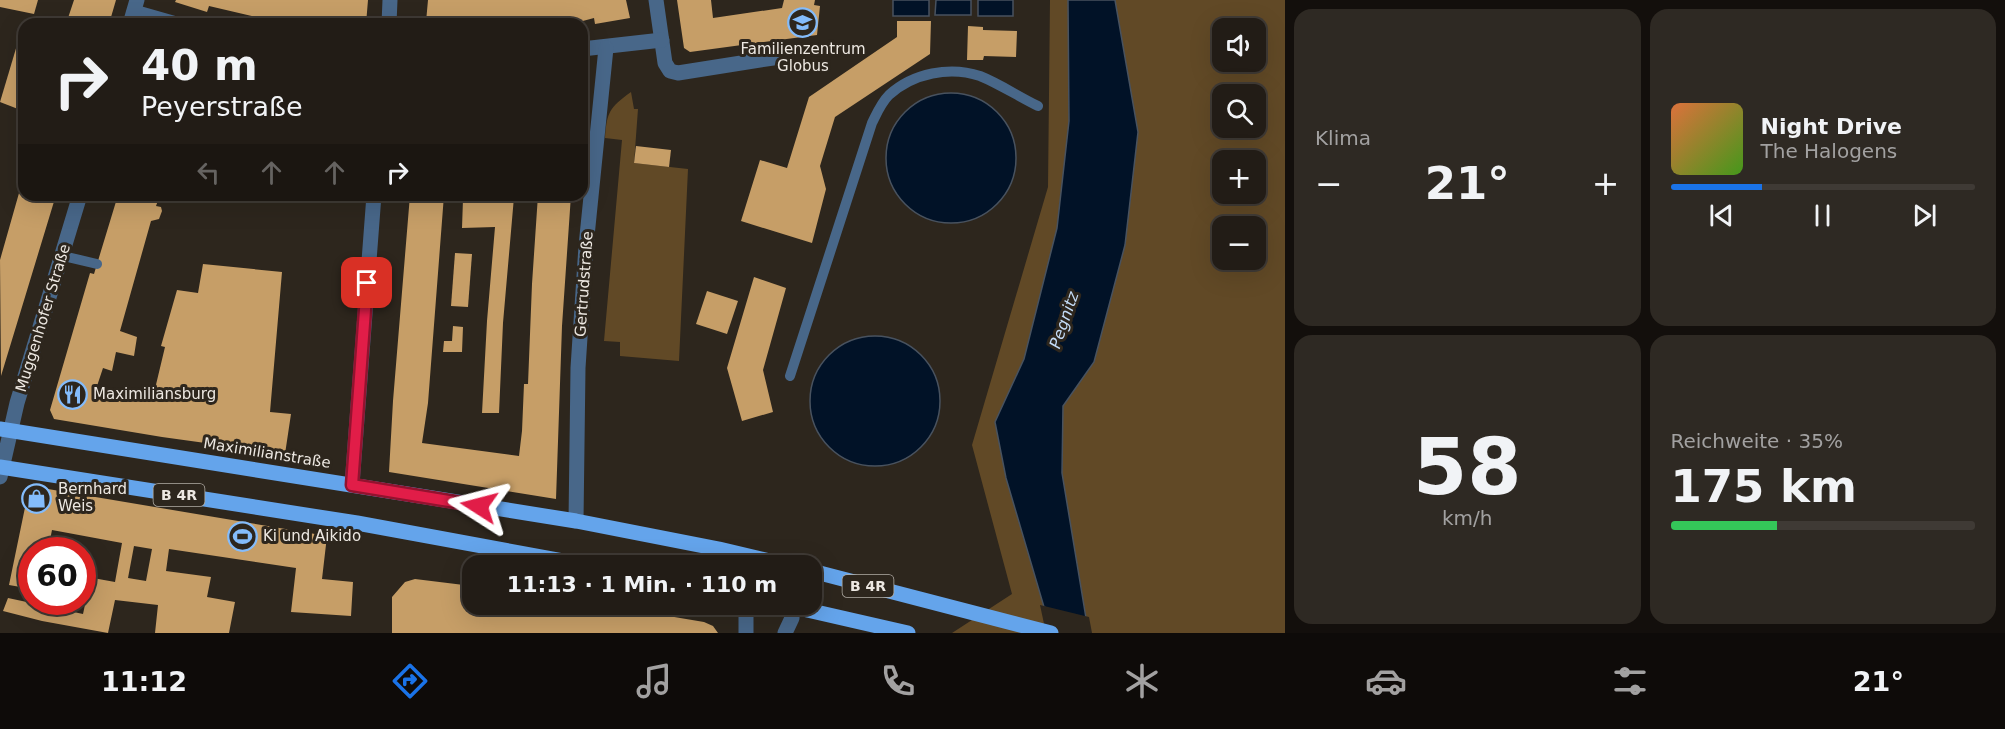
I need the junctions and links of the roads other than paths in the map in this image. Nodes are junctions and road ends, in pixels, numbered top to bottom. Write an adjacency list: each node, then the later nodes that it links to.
1 (390, 0): 5 (street)
2 (656, 0): 6 (street)
3 (134, 12): 4 (street)
4 (155, 18)
5 (389, 18)
6 (662, 40): 7 (street); 9 (street)
7 (606, 48): 8 (street); 19 (street, Gertrudstraße)
8 (588, 49)
9 (773, 58)
10 (1038, 106): 15 (lane)
11 (78, 201): 13 (street, Muggenhofer Straße)
12 (374, 201): 18 (street)
13 (63, 256): 14 (lane); 16 (street, Muggenhofer Straße)
14 (97, 264)
15 (790, 376)
16 (5, 430): 17 (street, Muggenhofer Straße); 18 (main road, Maximilianstraße / B 4R)
17 (0, 470): 20 (main road, B 4R)
18 (352, 485): 19 (main road, Maximilianstraße / B 4R)
19 (576, 521): 21 (main road, Maximilianstraße / B 4R)
20 (530, 555)
21 (733, 555)
22 (822, 574): 29 (main road, B 4R)
23 (822, 613): 28 (main road, B 4R)
24 (746, 615): 26 (street)
25 (790, 615): 27 (street)
26 (746, 633)
27 (785, 633)
28 (908, 633)
29 (1051, 633)

